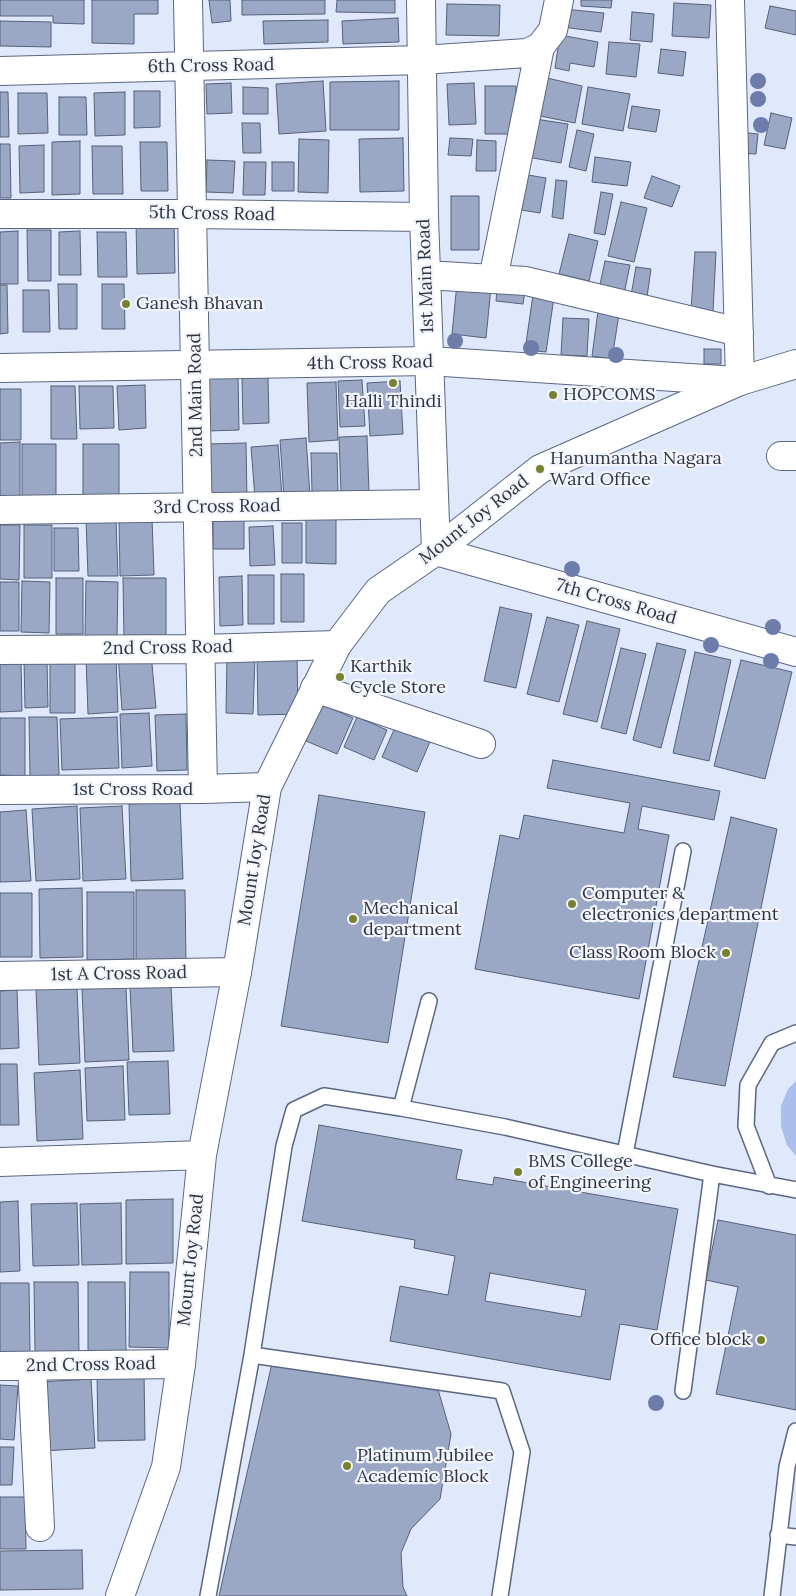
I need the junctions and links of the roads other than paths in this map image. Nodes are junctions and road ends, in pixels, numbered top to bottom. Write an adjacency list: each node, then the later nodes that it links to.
1 (188, 0): 7 (street, 2nd Main Road)
2 (421, 0): 6 (street, 1st Main Road)
3 (559, 0): 5 (street)
4 (730, 0): 14 (street)
5 (540, 47): 6 (street); 13 (street)
6 (422, 60): 7 (street, 6th Cross Road); 11 (street, 1st Main Road)
7 (189, 67): 8 (street, 6th Cross Road); 10 (street, 2nd Main Road)
8 (0, 71)
9 (0, 214): 10 (street, 5th Cross Road)
10 (192, 214): 11 (street, 5th Cross Road); 17 (street, 2nd Main Road)
11 (424, 217): 12 (street, 1st Main Road)
12 (426, 275): 13 (street); 15 (street, 1st Main Road)
13 (492, 279): 14 (street)
14 (739, 332): 19 (street)
15 (430, 361): 17 (street, 4th Cross Road); 19 (street, 4th Cross Road); 20 (street, 1st Main Road)
16 (796, 364): 19 (street, Mount Joy Road)
17 (195, 366): 18 (street, 4th Cross Road); 21 (street, 2nd Main Road)
18 (0, 368)
19 (740, 381): 23 (street, Mount Joy Road)
20 (434, 504): 21 (street, 3rd Cross Road); 23 (street, 1st Main Road)
21 (198, 507): 22 (street, 3rd Cross Road); 25 (street, 2nd Main Road)
22 (0, 510)
23 (436, 552): 24 (street, Mount Joy Road); 27 (street, 7th Cross Road)
24 (337, 645): 25 (street, 2nd Cross Road); 28 (street, Mount Joy Road)
25 (200, 649): 26 (street, 2nd Cross Road); 31 (street, 2nd Main Road)
26 (0, 650)
27 (796, 652)
28 (315, 688): 29 (street); 30 (street, Mount Joy Road)
29 (481, 744)
30 (267, 787): 31 (street, 1st Cross Road); 34 (street, Mount Joy Road)
31 (203, 789): 32 (street, 1st Cross Road)
32 (0, 790)
33 (683, 851): 39 (lane)
34 (237, 972): 35 (street, 1st A Cross Road); 40 (street, Mount Joy Road)
35 (0, 976)
36 (429, 1001): 38 (lane)
37 (796, 1034): 43 (lane)
38 (401, 1108): 39 (lane); 45 (lane)
39 (625, 1154): 42 (lane)
40 (202, 1155): 41 (street); 46 (street, Mount Joy Road)
41 (0, 1162)
42 (712, 1174): 43 (lane); 49 (lane)
43 (769, 1186): 44 (lane)
44 (796, 1190)
45 (252, 1355): 55 (lane); 56 (lane)
46 (181, 1364): 48 (street, 2nd Cross Road); 54 (street, Mount Joy Road)
47 (0, 1366): 48 (street, 2nd Cross Road)
48 (32, 1366): 51 (street)
49 (683, 1391)
50 (796, 1431): 52 (lane)
51 (40, 1527)
52 (778, 1535): 53 (lane); 57 (lane)
53 (796, 1538)
54 (120, 1596)
55 (208, 1596)
56 (500, 1596)
57 (772, 1596)

